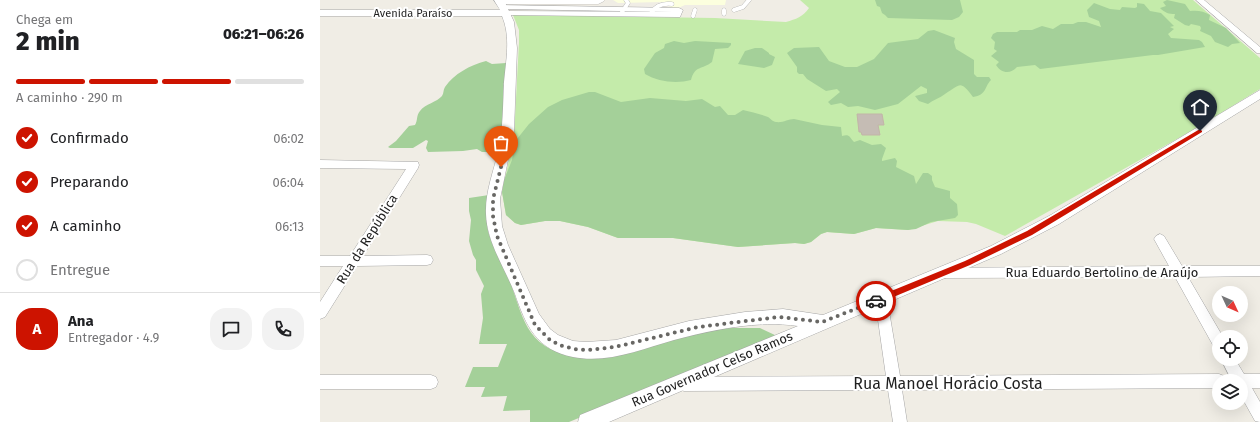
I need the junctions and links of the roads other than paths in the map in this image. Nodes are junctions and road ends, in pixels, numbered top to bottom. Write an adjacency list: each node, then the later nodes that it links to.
1 (602, 0): 5 (lane)
2 (626, 0): 15 (lane)
3 (749, 0): 13 (lane)
4 (1200, 0): 19 (street)
5 (598, 2): 9 (lane); 14 (lane)
6 (672, 4): 16 (lane)
7 (502, 6): 8 (street); 8 (lane); 10 (street, Avenida Paraíso); 17 (street, Avenida Paraíso); 31 (street)
8 (551, 6): 9 (street); 9 (lane)
9 (565, 6): 14 (street)
10 (320, 8)
11 (678, 10): 16 (street)
12 (694, 10): 18 (lane)
13 (734, 10)
14 (584, 11): 15 (street)
15 (622, 12): 16 (street)
16 (651, 12)
17 (320, 13)
18 (693, 16)
19 (1260, 51)
20 (1260, 94): 28 (street, Rua Governador Celso Ramos)
21 (320, 164): 23 (street, Rua da República)
22 (1160, 239): 26 (street)
23 (353, 260): 24 (street); 25 (street); 30 (street, Rua da República)
24 (427, 260)
25 (320, 261)
26 (1179, 271): 27 (street, Rua Eduardo Bertolino de Araújo); 28 (street, Rua Eduardo Bertolino de Araújo); 32 (street)
27 (1260, 271)
28 (944, 273): 29 (street, Rua Governador Celso Ramos)
29 (881, 299): 31 (street, Rua Governador Celso Ramos); 38 (street)
30 (320, 313)
31 (822, 322): 39 (street, Rua Governador Celso Ramos)
32 (1212, 330)
33 (1212, 381): 38 (street, Rua Manoel Horácio Costa)
34 (1260, 381): 37 (street)
35 (320, 382): 36 (street)
36 (431, 382)
37 (1248, 382)
38 (894, 383): 39 (street, Rua Manoel Horácio Costa); 43 (street)
39 (677, 384): 42 (street, Rua Governador Celso Ramos)
40 (1248, 395): 41 (street)
41 (1260, 416)
42 (587, 422)
43 (900, 422)

